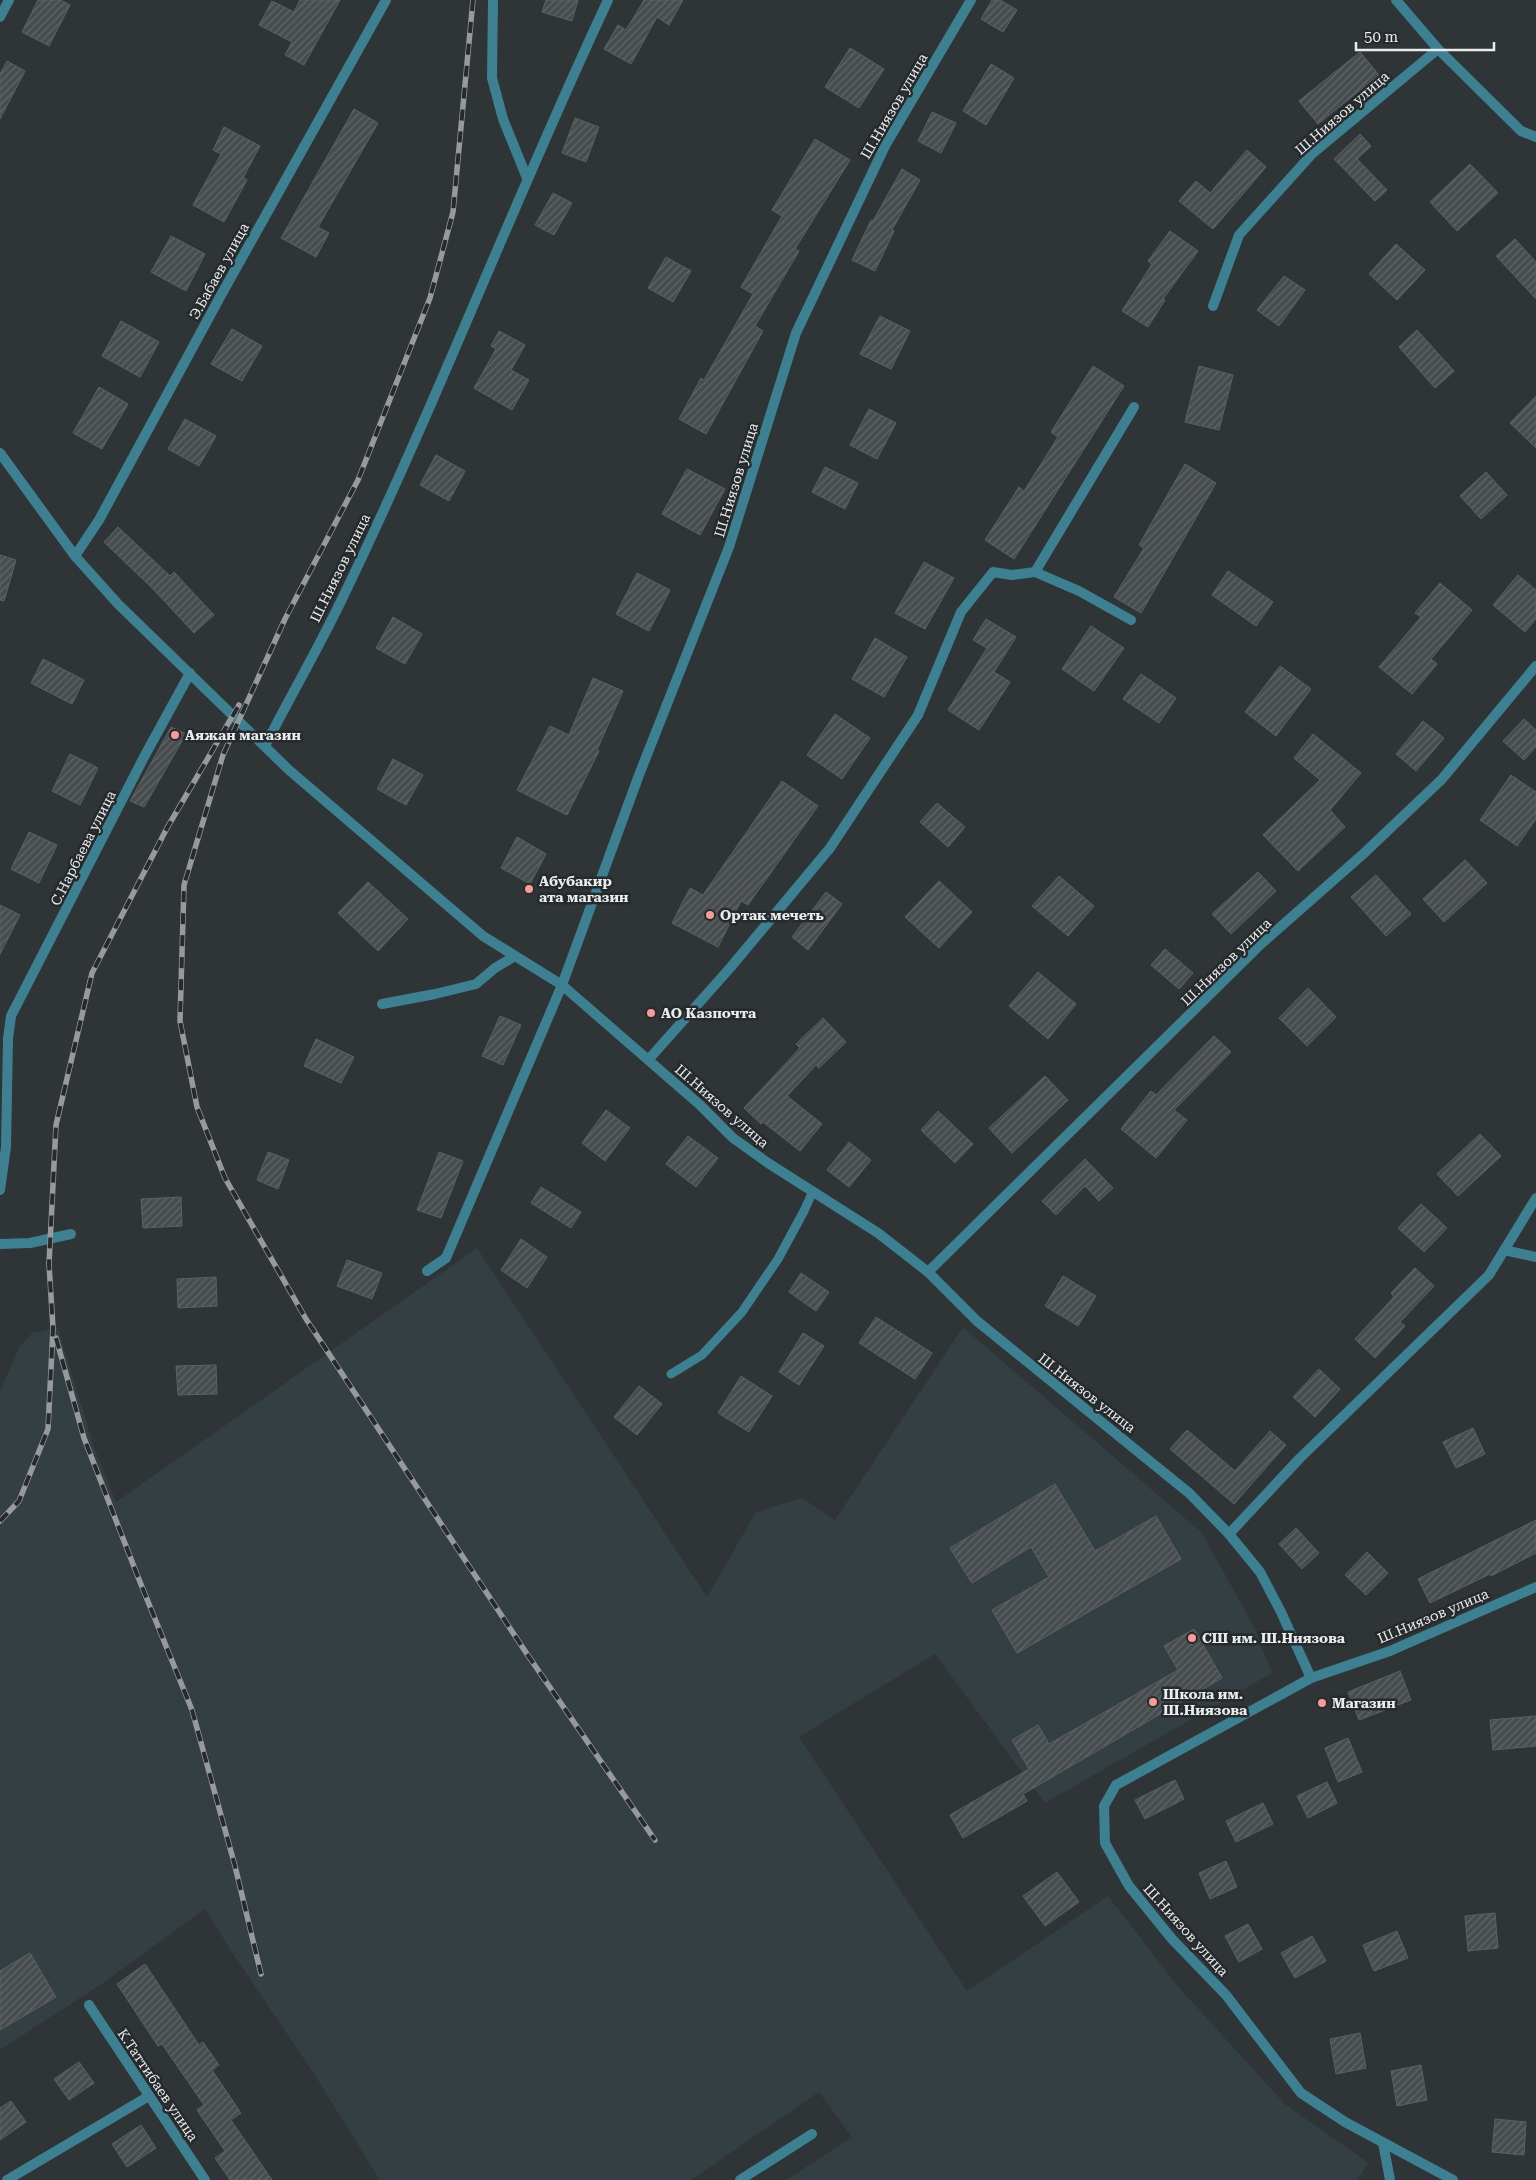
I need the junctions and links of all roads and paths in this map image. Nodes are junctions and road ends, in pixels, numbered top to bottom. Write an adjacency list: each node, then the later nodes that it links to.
1 (9, 0): 7 (street)
2 (386, 0): 14 (street, Э.Бабаев улица)
3 (493, 0): 10 (street)
4 (608, 0): 10 (street, Ш.Ниязов улица)
5 (971, 0): 21 (street, Ш.Ниязов улица)
6 (1396, 0): 8 (street)
7 (0, 17)
8 (1438, 49): 9 (street); 11 (street, Ш.Ниязов улица)
9 (1536, 137)
10 (527, 178): 19 (street, Ш.Ниязов улица)
11 (1213, 306)
12 (1134, 407): 15 (street)
13 (0, 453): 14 (street, Ш.Ниязов улица)
14 (75, 556): 18 (street, Ш.Ниязов улица)
15 (1035, 572): 16 (street); 24 (street)
16 (1131, 620)
17 (1536, 666): 33 (street, Ш.Ниязов улица)
18 (190, 673): 19 (street, Ш.Ниязов улица); 23 (street, С.Нарбаева улица)
19 (265, 746): 20 (street, Ш.Ниязов улица)
20 (515, 956): 21 (street, Ш.Ниязов улица); 22 (street)
21 (562, 985): 24 (street, Ш.Ниязов улица); 32 (street, Ш.Ниязов улица)
22 (382, 1004)
23 (4, 1039): 25 (street, С.Нарбаева улица)
24 (649, 1059): 26 (street, Ш.Ниязов улица)
25 (0, 1190)
26 (813, 1191): 33 (street, Ш.Ниязов улица); 34 (lane)
27 (1536, 1198): 30 (street)
28 (71, 1234): 29 (street)
29 (0, 1244)
30 (1504, 1250): 31 (street); 35 (street)
31 (1536, 1257)
32 (427, 1271)
33 (928, 1272): 35 (street, Ш.Ниязов улица)
34 (671, 1374)
35 (1229, 1534): 37 (street, Ш.Ниязов улица)
36 (1536, 1587): 37 (street, Ш.Ниязов улица)
37 (1311, 1678): 41 (street, Ш.Ниязов улица)
38 (89, 2005): 39 (street, К.Таттибаев улица)
39 (149, 2096): 42 (street); 43 (street, К.Таттибаев улица)
40 (812, 2134): 44 (street)
41 (1383, 2143): 45 (street); 46 (street, Ш.Ниязов улица)
42 (7, 2180)
43 (205, 2180)
44 (740, 2180)
45 (1390, 2180)
46 (1452, 2180)

